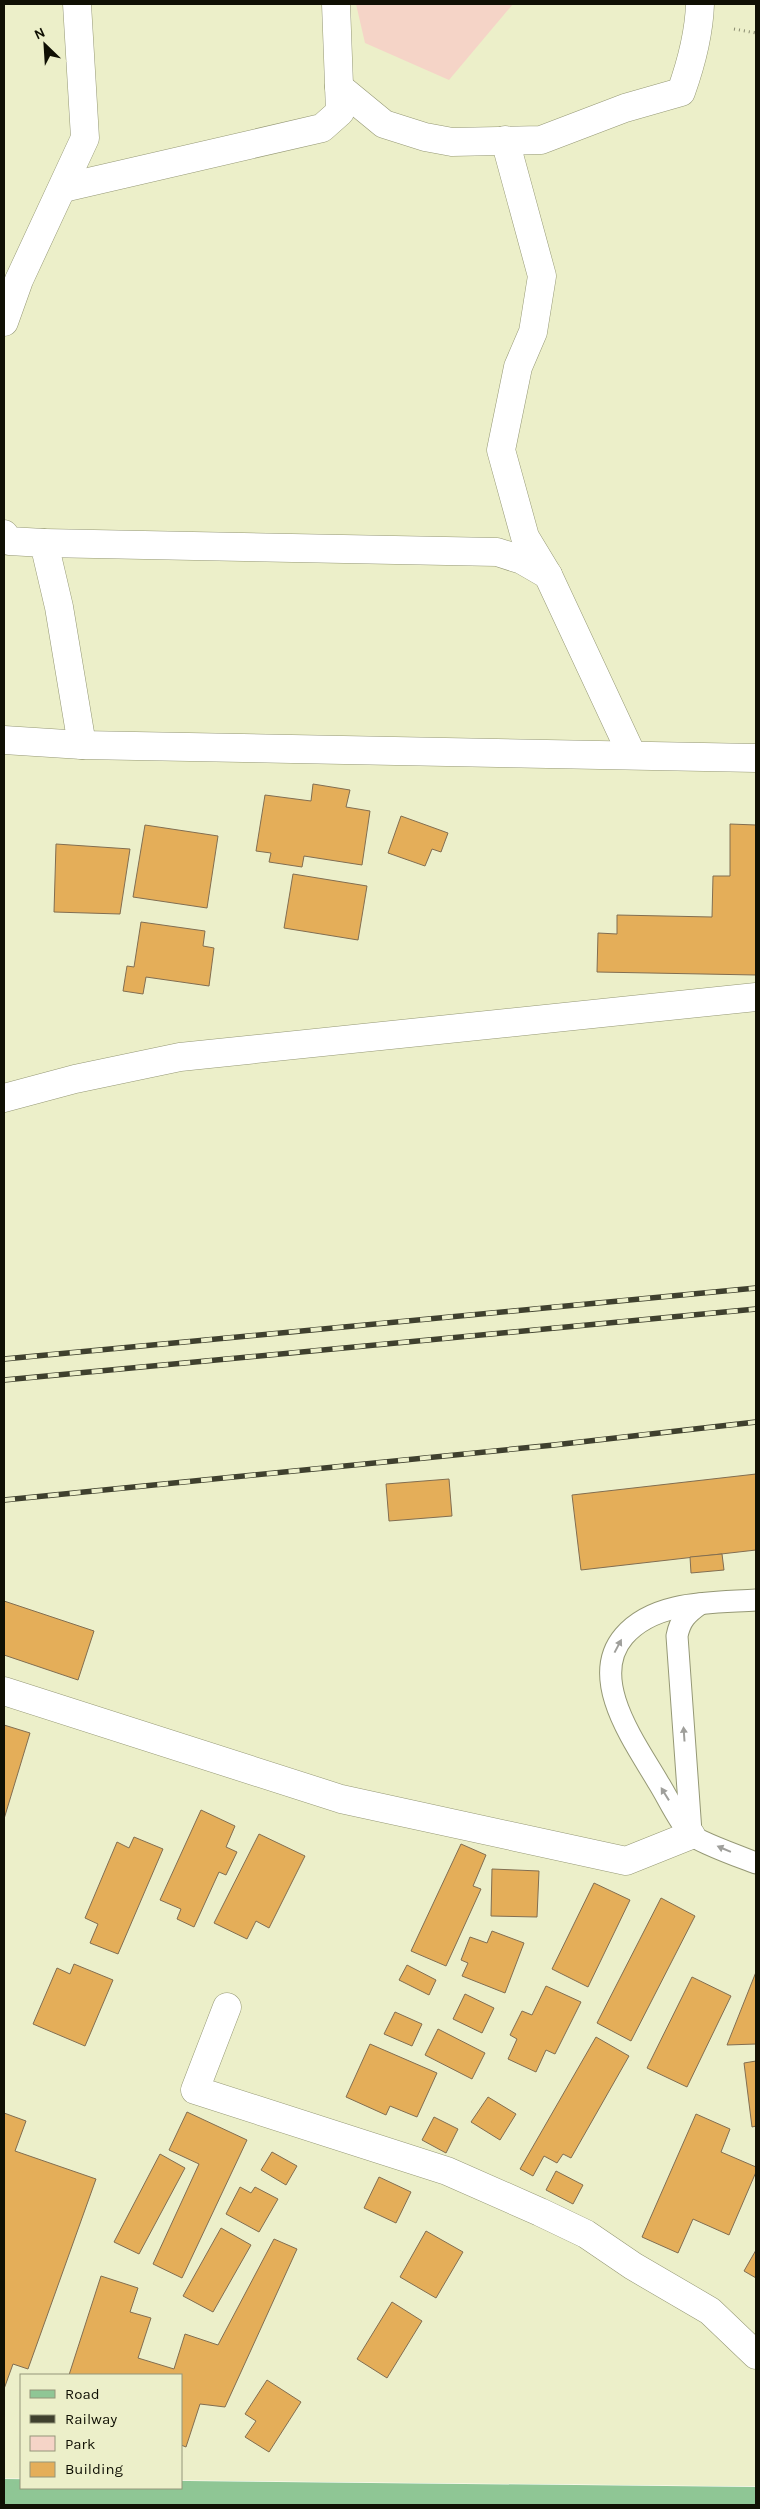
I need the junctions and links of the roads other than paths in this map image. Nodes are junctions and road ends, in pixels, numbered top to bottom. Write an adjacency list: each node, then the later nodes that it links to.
1 (77, 4): 6 (street)
2 (336, 4): 4 (street)
3 (700, 4): 5 (street)
4 (339, 88): 5 (street); 6 (street)
5 (505, 140): 10 (street)
6 (62, 188): 7 (street)
7 (4, 322)
8 (4, 534): 9 (street)
9 (44, 543): 10 (street); 12 (street)
10 (548, 575): 13 (street)
11 (4, 740): 12 (street)
12 (82, 745): 13 (street)
13 (632, 755): 14 (street)
14 (756, 758)
15 (756, 997): 16 (street)
16 (4, 1098)
17 (756, 1600): 18 (lane)
18 (700, 1604): 20 (lane, one-way to 18); 20 (lane, one-way to 18)
19 (4, 1690): 20 (street)
20 (691, 1835): 21 (lane, one-way to 20)
21 (756, 1863)
22 (227, 2007): 23 (street)
23 (756, 2355)
24 (4, 2493): 25 (main road)
25 (756, 2501)

